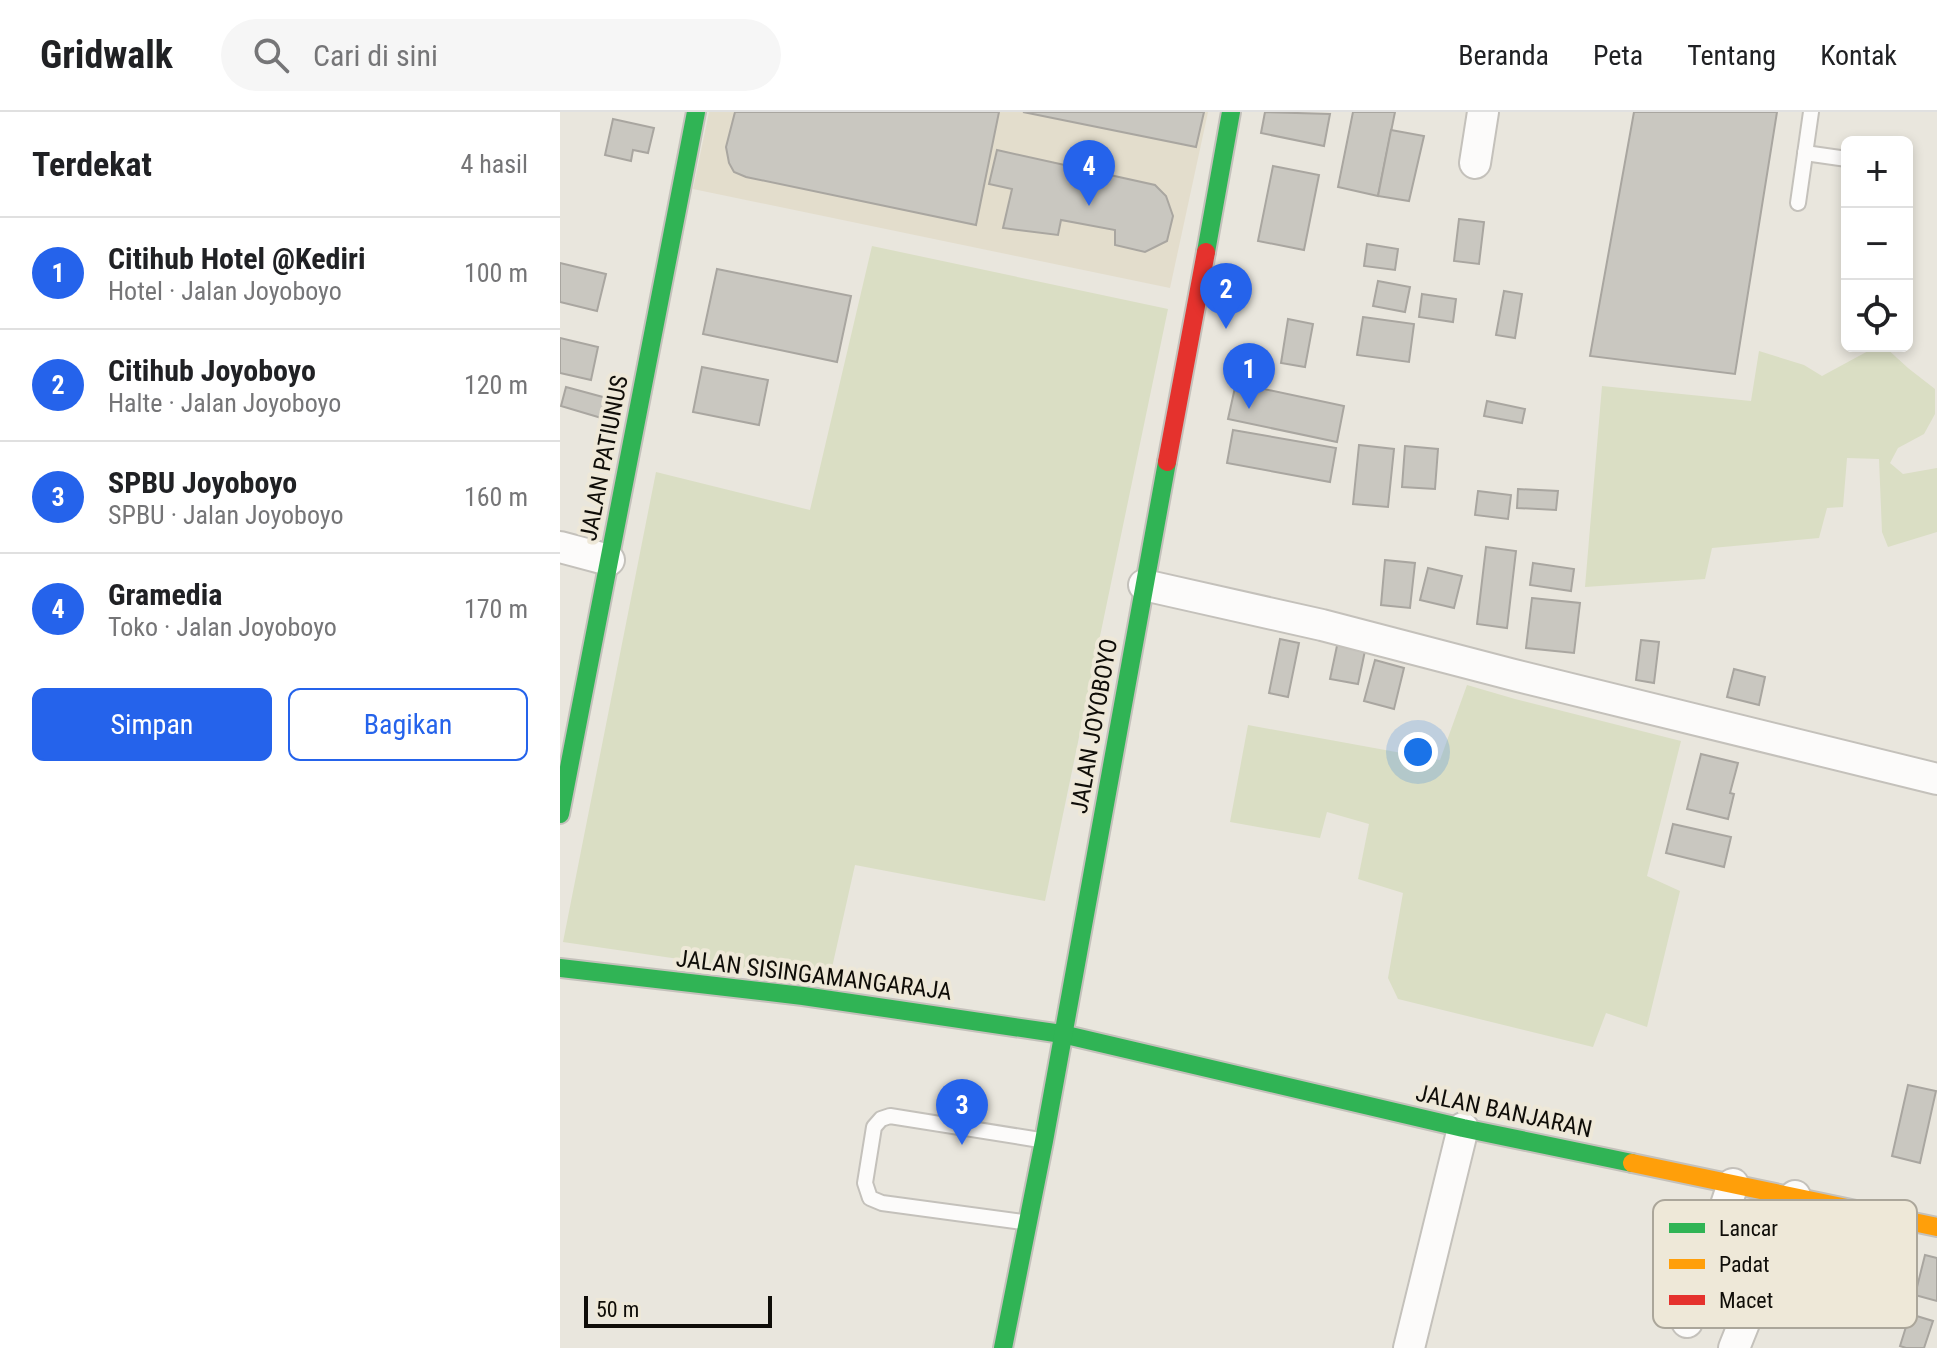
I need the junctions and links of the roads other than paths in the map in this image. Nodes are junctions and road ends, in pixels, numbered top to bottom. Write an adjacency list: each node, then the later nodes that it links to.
1 (696, 112): 10 (street, JALAN PATIUNUS)
2 (1231, 112): 11 (street, JALAN JOYOBOYO)
3 (1483, 112): 7 (street)
4 (1811, 112): 5 (lane)
5 (1805, 153): 6 (lane); 8 (lane)
6 (1841, 158)
7 (1475, 163)
8 (1798, 203)
9 (560, 547): 10 (street)
10 (609, 560): 13 (street, JALAN PATIUNUS)
11 (1144, 585): 12 (street); 15 (street, JALAN JOYOBOYO)
12 (1937, 779)
13 (560, 814)
14 (560, 968): 15 (street, JALAN SISINGAMANGARAJA)
15 (1062, 1034): 16 (street, JALAN BANJARAN); 17 (street, JALAN JOYOBOYO)
16 (1463, 1128): 18 (street, JALAN BANJARAN); 28 (street)
17 (1044, 1141): 23 (street, JALAN JOYOBOYO); 23 (lane)
18 (1733, 1184): 19 (street, JALAN BANJARAN); 20 (street)
19 (1795, 1196): 21 (street); 22 (street, JALAN BANJARAN)
20 (1728, 1200)
21 (1793, 1200)
22 (1813, 1200)
23 (1027, 1223): 27 (street, JALAN JOYOBOYO)
24 (1917, 1223): 25 (street, JALAN BANJARAN)
25 (1937, 1227)
26 (1742, 1328): 29 (street)
27 (1003, 1348)
28 (1409, 1348)
29 (1734, 1348)

